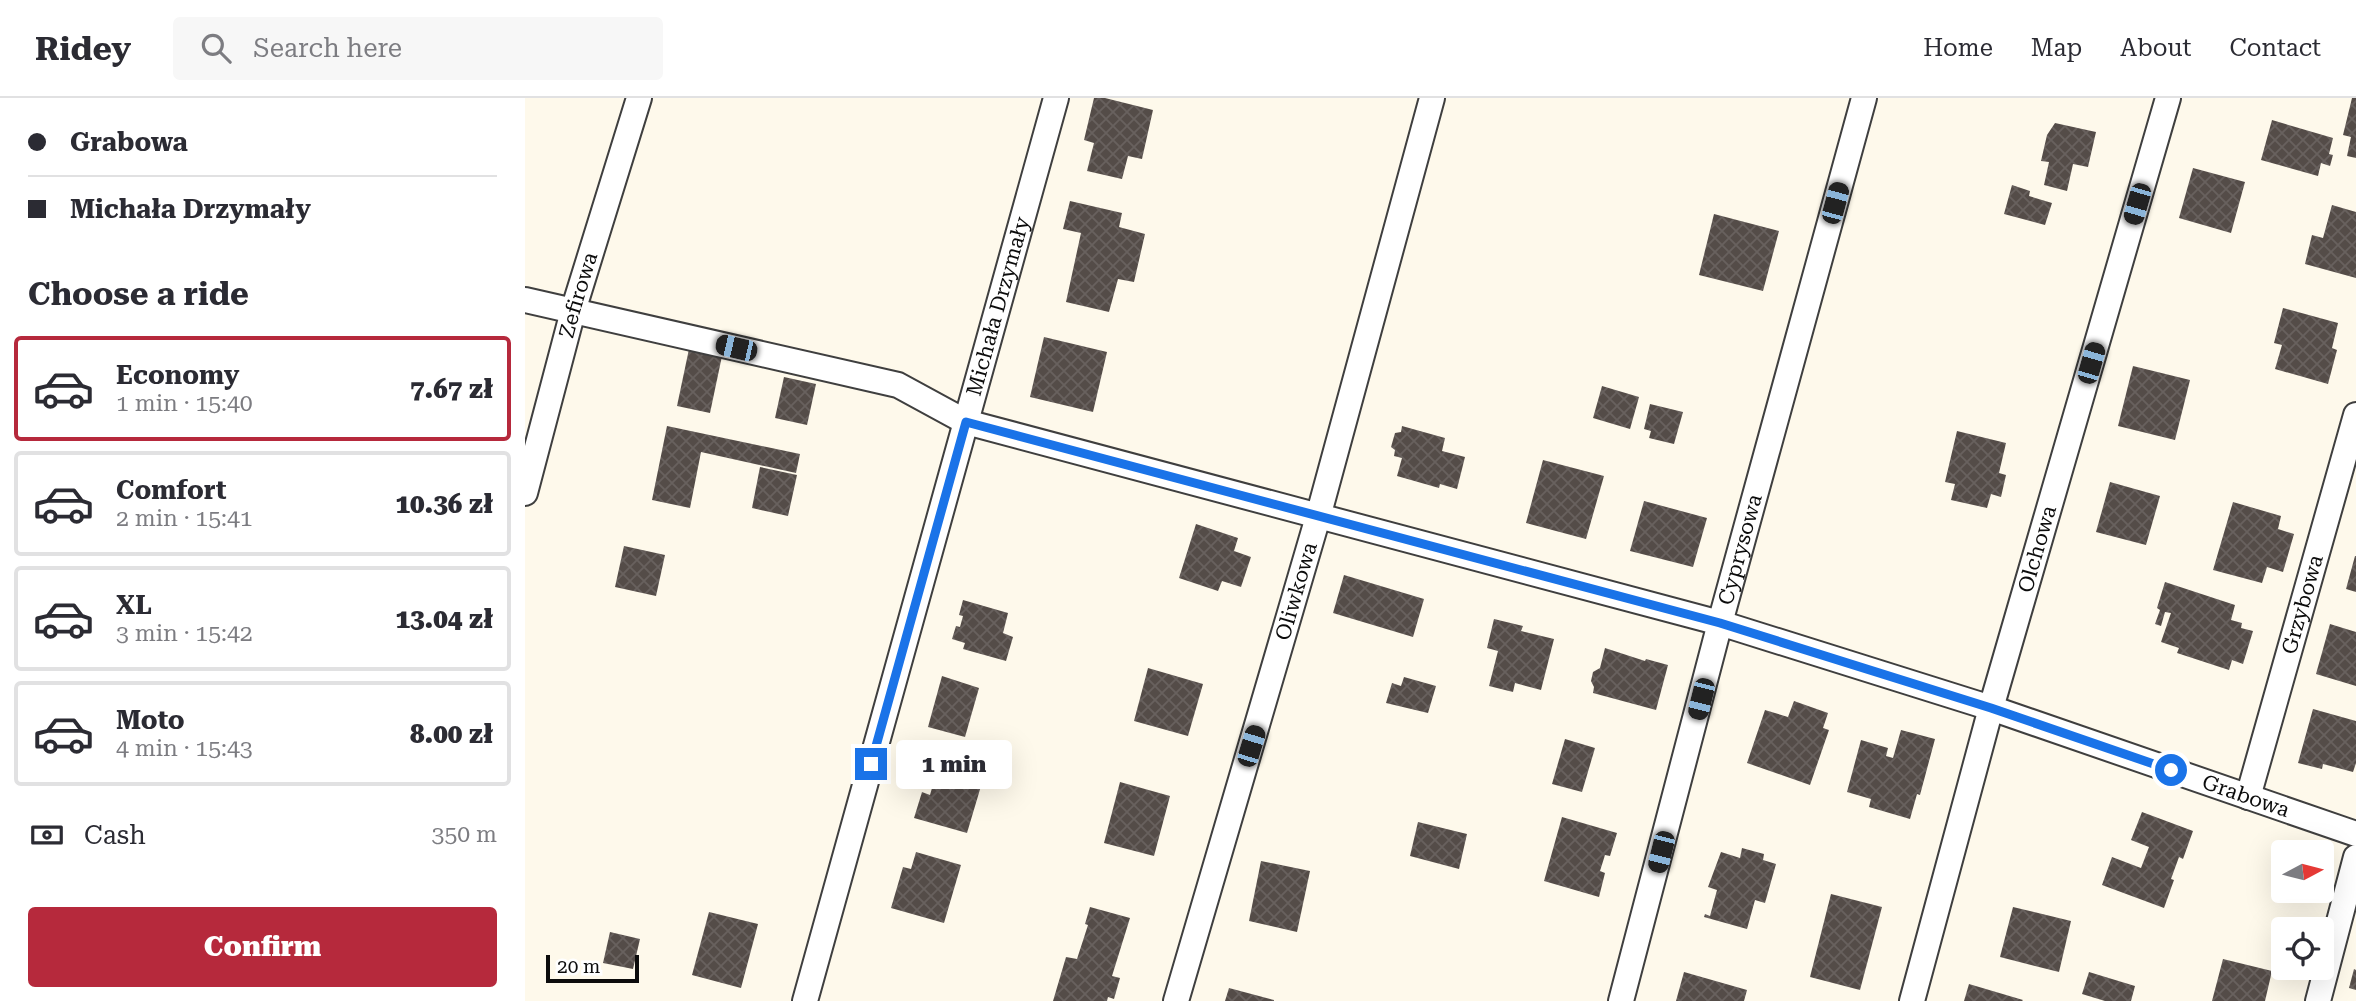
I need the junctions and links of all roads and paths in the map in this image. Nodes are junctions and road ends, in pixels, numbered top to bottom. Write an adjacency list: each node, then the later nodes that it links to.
1 (639, 98): 7 (street, Zefirowa)
2 (1055, 98): 9 (street, Michała Drzymały)
3 (1432, 98): 11 (street, Oliwkowa)
4 (1864, 98): 12 (street, Cyprysowa)
5 (2168, 98): 13 (street, Olchowa)
6 (525, 300): 7 (street, Grabowa)
7 (573, 311): 9 (street, Grabowa); 10 (street, Zefirowa)
8 (2356, 415): 14 (street, Grzybowa)
9 (966, 422): 11 (street, Grabowa); 17 (street, Michała Drzymały)
10 (525, 494)
11 (1318, 517): 12 (street, Grabowa); 18 (street, Oliwkowa)
12 (1720, 623): 13 (street, Grabowa); 19 (street, Cyprysowa)
13 (1991, 708): 14 (street, Grabowa); 20 (street, Olchowa)
14 (2248, 797): 15 (street, Grabowa)
15 (2356, 834)
16 (2356, 857): 21 (street)
17 (805, 1001)
18 (1176, 1001)
19 (1621, 1001)
20 (1912, 1001)
21 (2318, 1001)

